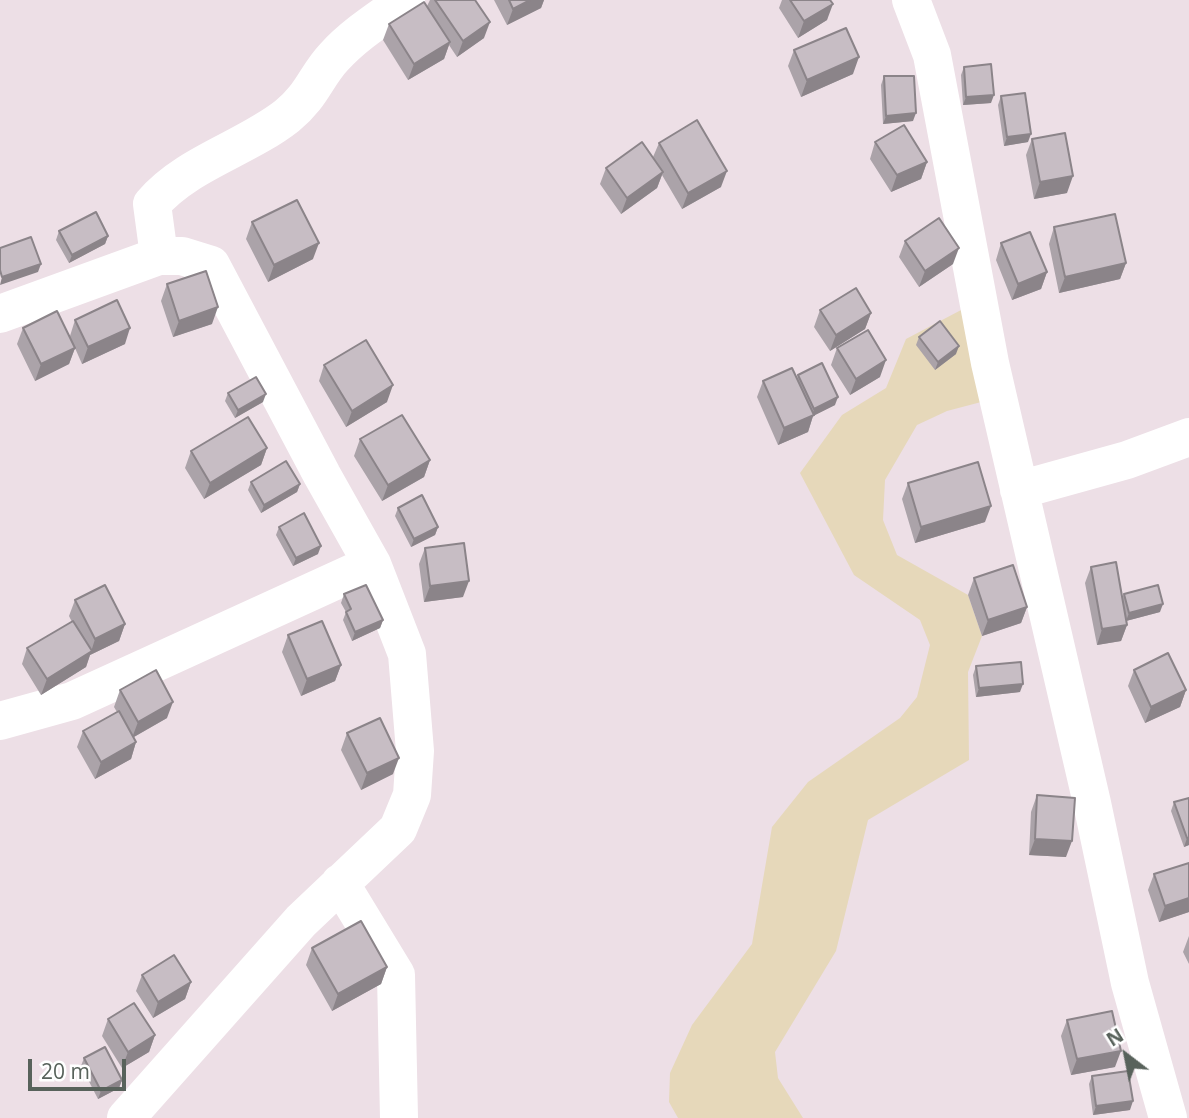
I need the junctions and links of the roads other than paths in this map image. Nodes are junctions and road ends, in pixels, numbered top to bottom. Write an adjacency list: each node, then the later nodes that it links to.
1 (406, 0): 3 (street)
2 (911, 0): 6 (street)
3 (159, 256): 4 (street); 7 (street)
4 (0, 314)
5 (1189, 437): 6 (street)
6 (1019, 490): 12 (street)
7 (372, 564): 8 (street); 9 (street)
8 (0, 721)
9 (340, 883): 10 (street); 11 (street)
10 (126, 1118)
11 (399, 1118)
12 (1168, 1118)

